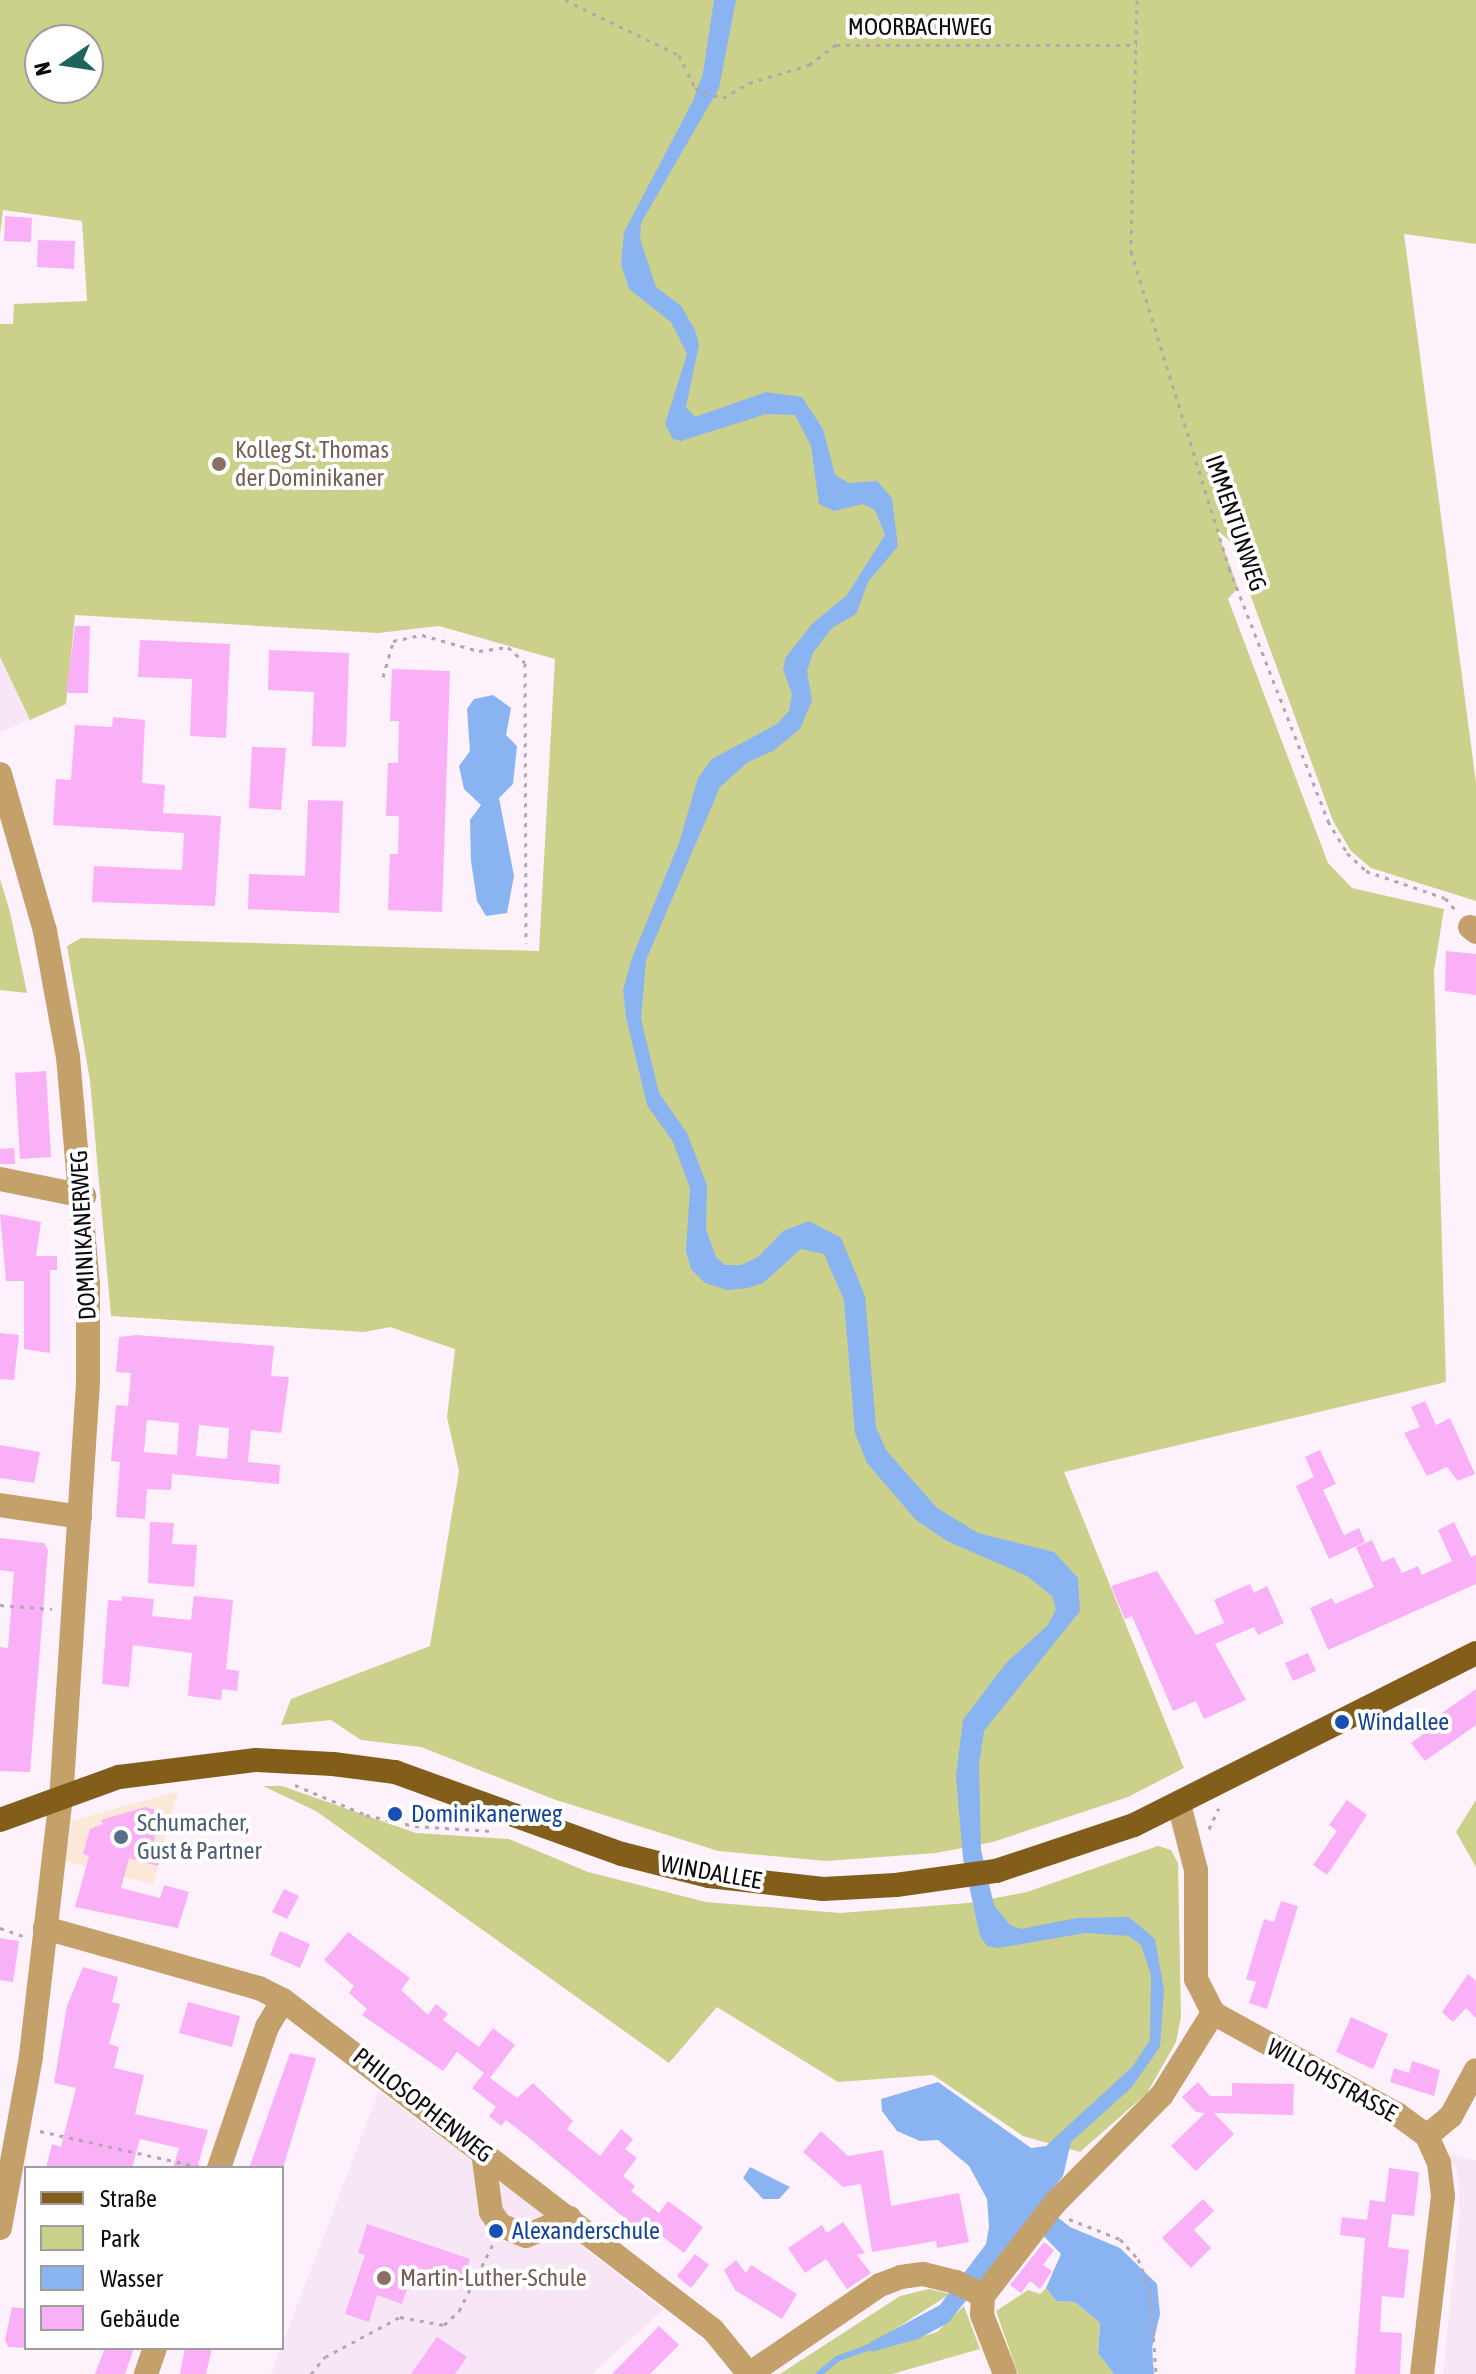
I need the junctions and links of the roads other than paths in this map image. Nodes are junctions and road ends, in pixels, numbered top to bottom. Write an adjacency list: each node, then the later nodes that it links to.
1 (0, 774): 3 (street, DOMINIKANERWEG)
2 (0, 1179): 3 (street)
3 (84, 1196): 5 (street, DOMINIKANERWEG)
4 (0, 1505): 5 (street)
5 (80, 1517): 7 (street, DOMINIKANERWEG)
6 (1476, 1653): 8 (main road, WINDALLEE)
7 (61, 1796): 8 (main road, WINDALLEE); 9 (main road, WINDALLEE); 10 (street, DOMINIKANERWEG)
8 (1179, 1804): 12 (street)
9 (0, 1820)
10 (45, 1928): 11 (street, PHILOSOPHENWEG); 18 (street, DOMINIKANERWEG)
11 (283, 2000): 15 (street, PHILOSOPHENWEG); 16 (street)
12 (1213, 2013): 14 (street, WILLOHSTRASSE); 19 (street)
13 (1476, 2070): 14 (street)
14 (1427, 2136): 24 (street)
15 (483, 2152): 17 (street, PHILOSOPHENWEG); 17 (street)
16 (220, 2166)
17 (569, 2218): 22 (street, PHILOSOPHENWEG)
18 (0, 2228)
19 (972, 2290): 22 (street); 23 (street)
20 (154, 2350): 21 (street)
21 (146, 2374)
22 (749, 2374)
23 (1005, 2374)
24 (1422, 2374)

